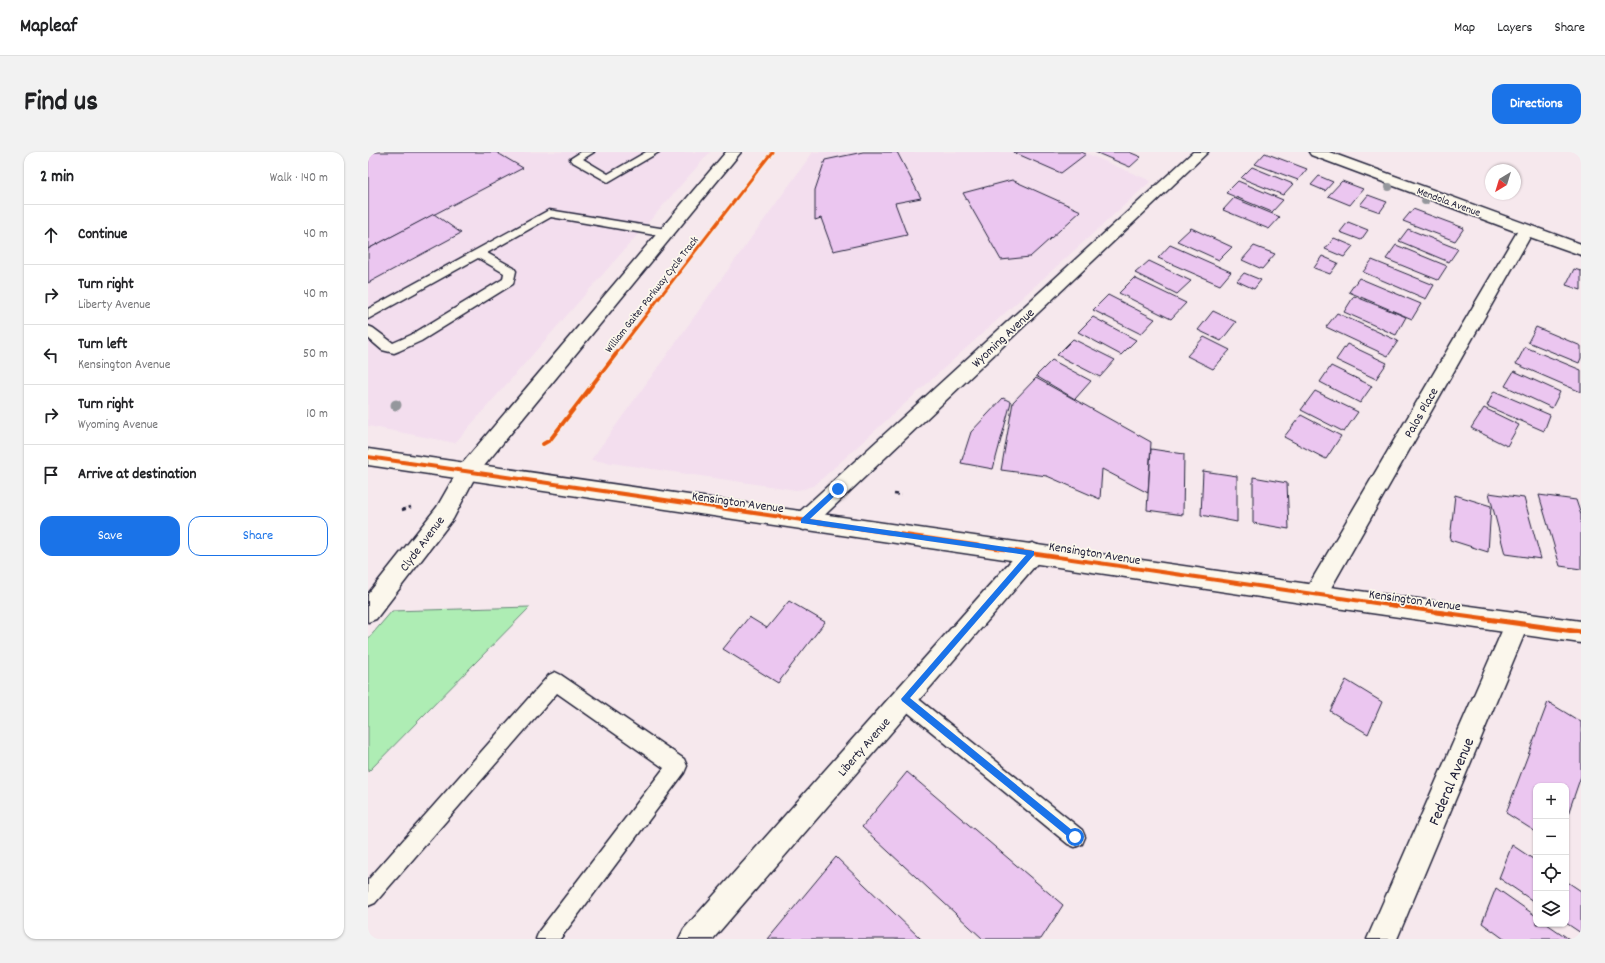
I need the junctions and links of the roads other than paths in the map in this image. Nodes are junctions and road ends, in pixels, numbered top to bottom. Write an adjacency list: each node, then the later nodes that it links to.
1 (589, 152): 2 (lane)
2 (654, 152)
3 (734, 152): 7 (street, Clyde Avenue)
4 (1201, 152): 14 (street, Wyoming Avenue)
5 (1316, 152): 6 (street, Mendola Avenue)
6 (1526, 230): 8 (street, Mendola Avenue); 16 (street, Palos Place)
7 (666, 233): 9 (lane); 13 (street, Clyde Avenue)
8 (1581, 250)
9 (479, 253): 10 (lane); 11 (lane)
10 (368, 315)
11 (368, 331)
12 (368, 457): 13 (street, Kensington Avenue)
13 (468, 471): 14 (street, Kensington Avenue); 17 (street, Clyde Avenue)
14 (804, 521): 15 (street, Kensington Avenue)
15 (1032, 553): 16 (street, Kensington Avenue); 20 (street, Liberty Avenue)
16 (1315, 595): 18 (street, Kensington Avenue)
17 (368, 611)
18 (1517, 624): 19 (street, Kensington Avenue); 25 (street, Federal Avenue)
19 (1581, 632)
20 (905, 699): 21 (lane); 24 (street, Liberty Avenue)
21 (1075, 837)
22 (368, 896): 23 (lane)
23 (547, 939)
24 (694, 939)
25 (1382, 939)

